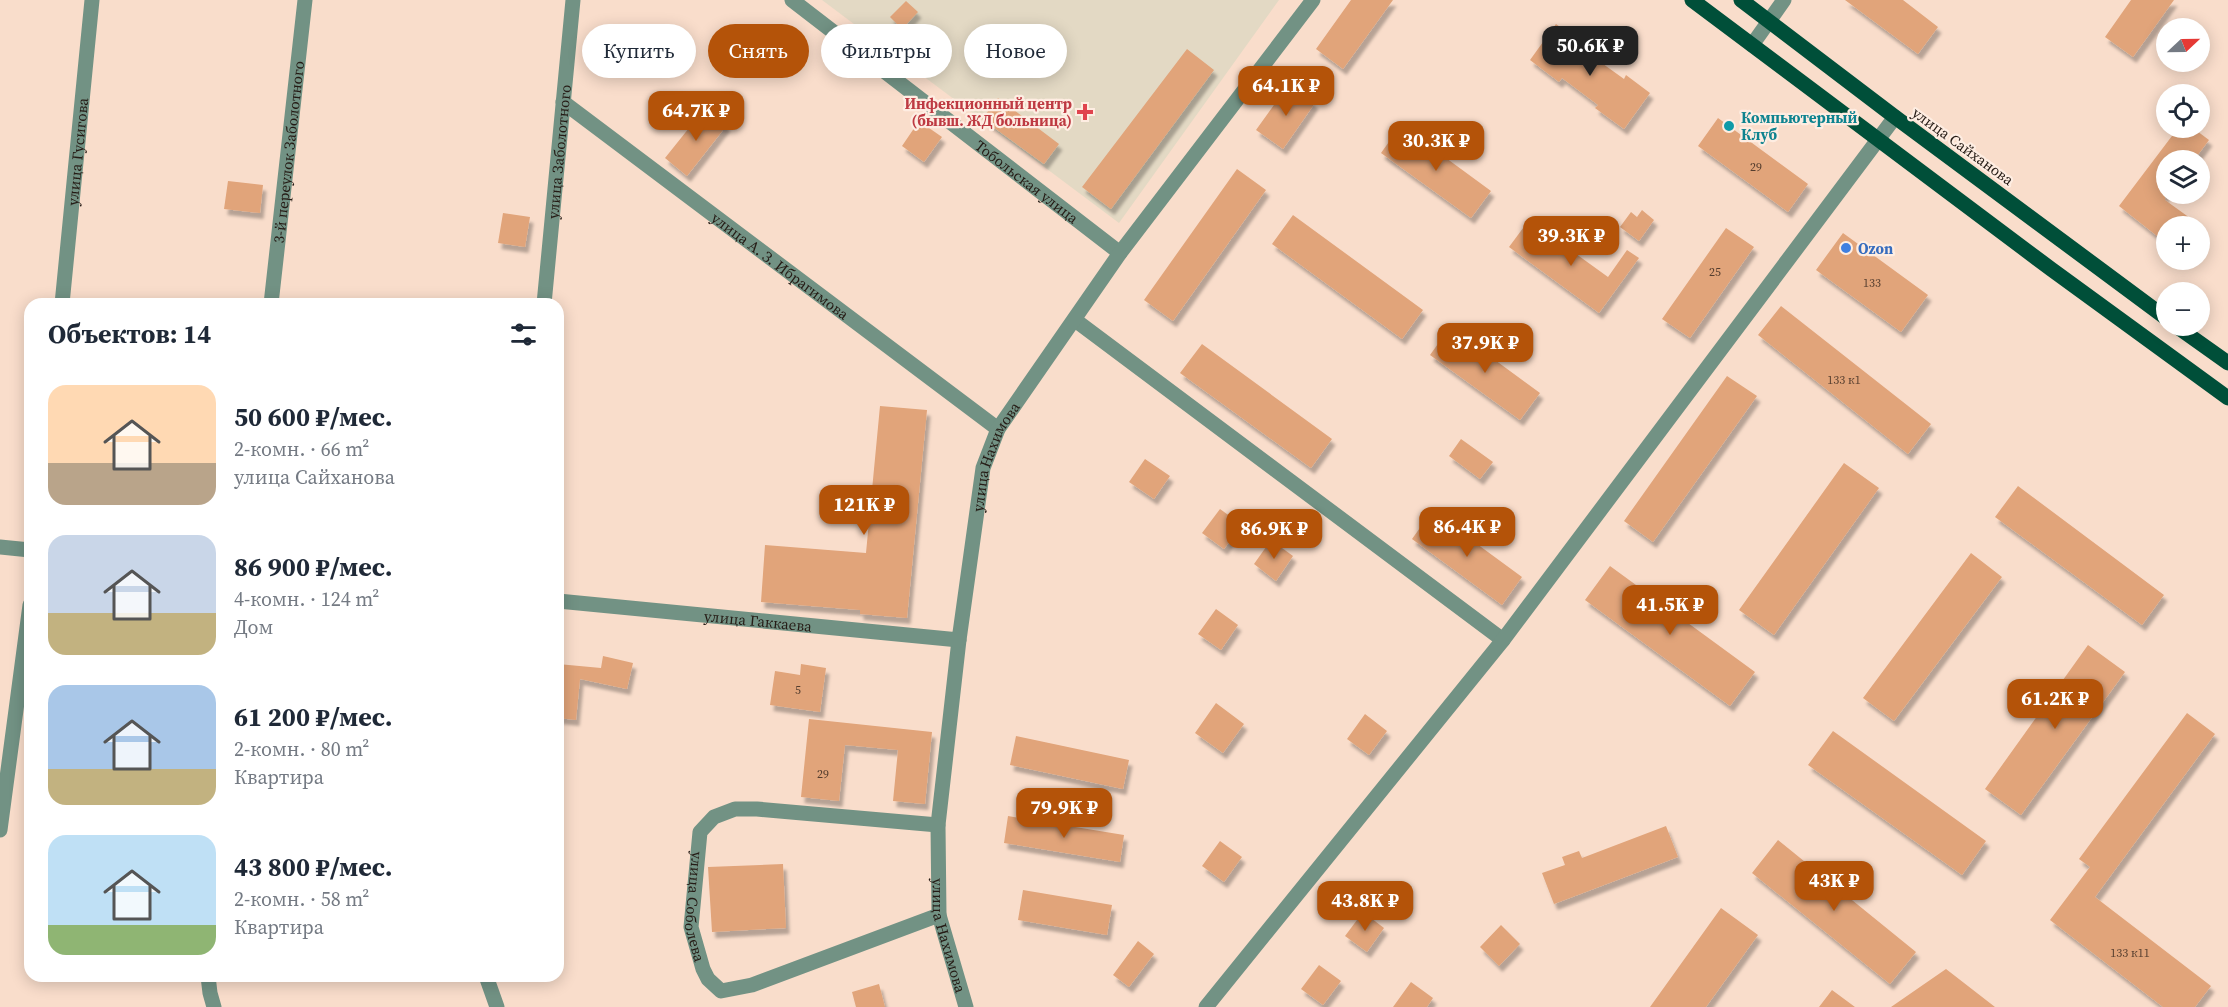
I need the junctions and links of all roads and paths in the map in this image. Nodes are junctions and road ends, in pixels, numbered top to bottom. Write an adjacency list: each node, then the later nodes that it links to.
1 (92, 0): 15 (street, улица Гусигова)
2 (305, 0): 16 (street, 3-й переулок Заболотного)
3 (573, 0): 11 (street, улица Заболотного)
4 (792, 0): 14 (street, Тобольская улица)
5 (1313, 0): 14 (street, улица Нахимова)
6 (1692, 0): 10 (main road)
7 (1741, 0): 9 (main road, улица Сайханова)
8 (1784, 0): 9 (street)
9 (1769, 21): 10 (street); 12 (main road, улица Сайханова)
10 (1752, 45): 13 (main road)
11 (563, 102): 17 (street, улица Заболотного); 23 (street, улица А. З. Ибрагимова)
12 (1895, 117): 13 (street); 18 (main road, улица Сайханова)
13 (1878, 139): 22 (main road); 28 (street)
14 (1120, 254): 19 (street, улица Нахимова)
15 (63, 298)
16 (272, 298)
17 (545, 298)
18 (2156, 311)
19 (1075, 320): 23 (street, улица Нахимова); 28 (street)
20 (2190, 336): 21 (main road)
21 (2228, 363)
22 (2228, 398)
23 (998, 429): 27 (street, улица Нахимова)
24 (0, 547): 25 (street)
25 (24, 549)
26 (564, 602): 27 (street, улица Гаккаева)
27 (959, 640): 30 (street, улица Нахимова)
28 (1503, 640): 38 (street)
29 (24, 650): 31 (street)
30 (938, 825): 32 (street, улица Нахимова); 32 (street, улица Соболева)
31 (0, 830)
32 (939, 915): 37 (street, улица Нахимова)
33 (209, 982): 35 (street)
34 (488, 982): 36 (street)
35 (214, 1007)
36 (497, 1007)
37 (966, 1007)
38 (1206, 1007)

